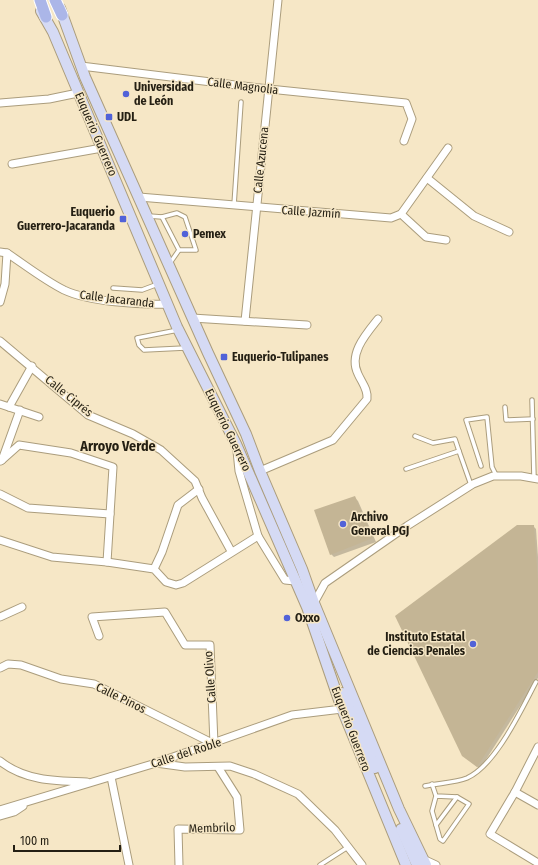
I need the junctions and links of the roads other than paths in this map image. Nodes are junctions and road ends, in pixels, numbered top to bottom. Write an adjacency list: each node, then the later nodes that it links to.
1 (36, 0): 6 (main road, Euquerio Guerrero)
2 (40, 0): 6 (main road)
3 (57, 0): 5 (main road)
4 (278, 0): 8 (street, Calle Azucena)
5 (62, 15): 7 (main road, Euquerio Guerrero)
6 (46, 17): 9 (main road, Euquerio Guerrero)
7 (81, 66): 8 (street, Calle Magnolia); 17 (main road, Euquerio Guerrero)
8 (269, 89): 12 (street, Calle Magnolia); 19 (street, Calle Azucena)
9 (78, 93): 11 (street); 13 (main road, Euquerio Guerrero)
10 (241, 102): 18 (lane)
11 (0, 103)
12 (404, 141)
13 (102, 148): 15 (street); 28 (main road, Euquerio Guerrero)
14 (448, 148): 16 (street)
15 (12, 164)
16 (427, 178): 20 (street); 23 (street)
17 (138, 197): 18 (street, Calle Jazmín); 21 (main road, Euquerio Guerrero)
18 (234, 206): 19 (street, Calle Jazmín)
19 (256, 208): 20 (street, Calle Jazmín); 34 (street, Calle Azucena)
20 (401, 214): 24 (street)
21 (146, 216): 22 (lane); 27 (main road, Euquerio Guerrero)
22 (162, 217): 25 (lane); 25 (lane)
23 (509, 232)
24 (446, 240)
25 (179, 250): 27 (lane)
26 (3, 252): 30 (street, Calle Jacaranda); 31 (street, Calle Jacaranda)
27 (168, 265): 32 (main road, Euquerio Guerrero)
28 (159, 284): 29 (lane); 31 (main road, Euquerio Guerrero)
29 (113, 288)
30 (0, 302)
31 (168, 304): 36 (main road, Euquerio Guerrero)
32 (192, 318): 34 (street); 55 (main road, Euquerio Guerrero)
33 (378, 319): 55 (street)
34 (245, 321): 35 (street)
35 (307, 325)
36 (179, 330): 38 (main road, Euquerio Guerrero); 38 (lane)
37 (0, 341): 39 (street, Calle Ciprés)
38 (188, 348): 49 (main road, Euquerio Guerrero)
39 (32, 366): 42 (street); 59 (street, Calle Ciprés)
40 (532, 400): 46 (lane)
41 (0, 404): 42 (street)
42 (9, 407): 44 (street)
43 (505, 407): 46 (lane)
44 (20, 410): 45 (street); 47 (street)
45 (39, 417)
46 (533, 419): 57 (lane)
47 (13, 430): 50 (street); 52 (street)
48 (415, 436): 51 (lane)
49 (236, 444): 62 (street); 67 (main road, Euquerio Guerrero)
50 (19, 445): 52 (street); 61 (street)
51 (459, 450): 54 (lane); 58 (lane)
52 (1, 462)
53 (481, 466): 56 (lane)
54 (406, 469)
55 (260, 471): 68 (main road, Euquerio Guerrero)
56 (496, 476): 57 (street); 58 (street)
57 (536, 479)
58 (472, 485): 68 (street)
59 (199, 489): 64 (street, Calle Ciprés); 66 (street)
60 (0, 494): 61 (street)
61 (110, 514): 65 (street)
62 (258, 536): 64 (street); 67 (street)
63 (0, 540): 65 (street)
64 (231, 551): 66 (street)
65 (107, 562): 66 (street)
66 (154, 569)
67 (295, 581): 72 (main road, Euquerio Guerrero)
68 (314, 602): 90 (main road, Euquerio Guerrero)
69 (22, 607): 70 (street)
70 (0, 617)
71 (100, 636): 76 (street, Calle Olivo)
72 (327, 667): 75 (main road, Euquerio Guerrero); 90 (main road)
73 (0, 668): 76 (street, Calle Pinos)
74 (536, 682): 83 (lane)
75 (342, 709): 76 (street, Calle del Roble); 101 (main road, Euquerio Guerrero)
76 (214, 744): 79 (street, Calle del Roble)
77 (538, 747): 85 (street)
78 (0, 761): 82 (street)
79 (156, 763): 80 (street); 81 (street, Calle del Roble)
80 (218, 766): 94 (street); 98 (street, Membrilo)
81 (110, 777): 82 (street, Calle del Roble); 97 (street)
82 (94, 783): 88 (street, Calle del Roble)
83 (432, 784): 84 (lane); 86 (lane)
84 (425, 786)
85 (515, 792): 89 (street); 96 (street)
86 (436, 796): 87 (lane); 93 (lane)
87 (457, 797): 93 (lane); 93 (lane)
88 (32, 801): 91 (street, Calle del Roble); 92 (street, Calle del Roble)
89 (538, 805)
90 (396, 809): 95 (main road, Euquerio Guerrero); 95 (main road)
91 (0, 810)
92 (0, 816)
93 (436, 825)
94 (348, 847): 99 (lane); 100 (street)
95 (422, 863): 102 (street)
96 (538, 863)
97 (129, 865)
98 (179, 865)
99 (320, 865)
100 (362, 865)
101 (406, 865)
102 (436, 865)

